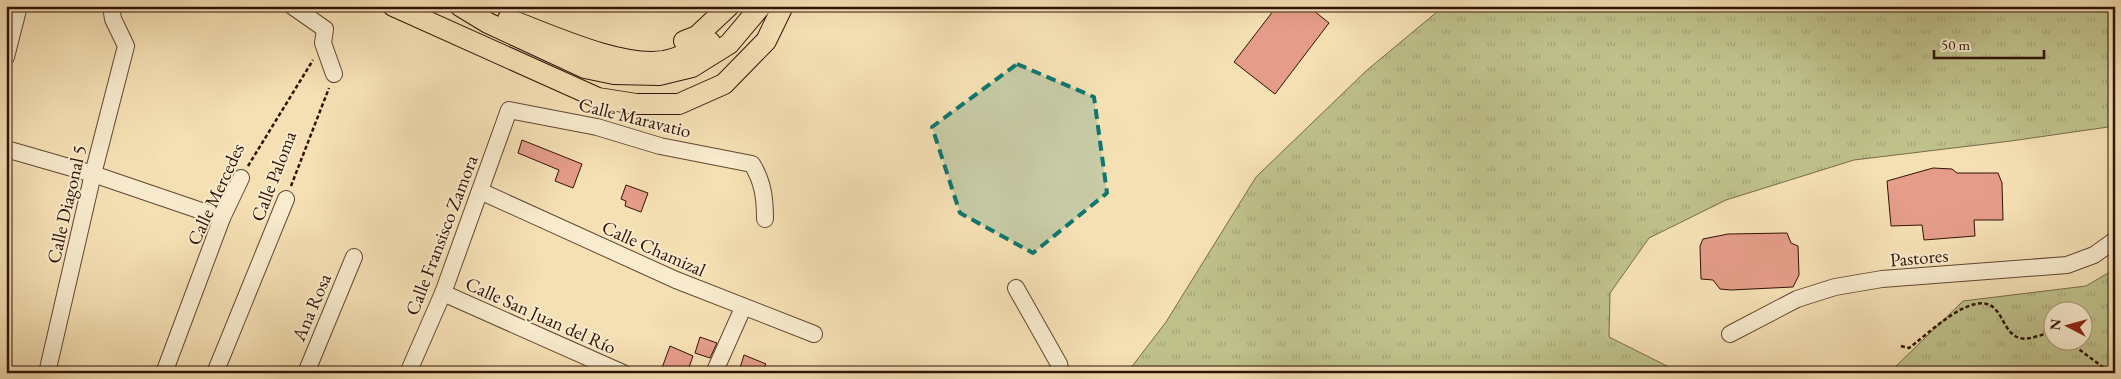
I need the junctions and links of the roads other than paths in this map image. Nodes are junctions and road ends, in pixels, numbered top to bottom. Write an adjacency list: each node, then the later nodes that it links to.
1 (19, 6): 12 (street)
2 (111, 6): 16 (street, Calle Diagonal 5)
3 (292, 6): 13 (street)
4 (394, 6): 11 (main road)
5 (460, 6): 10 (main road)
6 (476, 6): 9 (main road)
7 (506, 6): 8 (main road)
8 (729, 6)
9 (744, 6)
10 (761, 6)
11 (783, 6)
12 (6, 58)
13 (334, 74)
14 (509, 110): 18 (street, Calle Fransisco Zamora); 21 (street, Calle Maravatio)
15 (6, 149): 16 (street)
16 (93, 174): 20 (street); 29 (street, Calle Diagonal 5)
17 (241, 178): 20 (street, Calle Mercedes)
18 (480, 191): 25 (street, Calle Fransisco Zamora); 26 (street, Calle Chamizal)
19 (286, 199): 31 (street, Calle Paloma)
20 (222, 218): 30 (street, Calle Mercedes)
21 (765, 219)
22 (2115, 240): 28 (street, Pastores)
23 (354, 257): 32 (street, Ana Rosa)
24 (1016, 288): 36 (street)
25 (443, 293): 33 (street, Calle Fransisco Zamora); 34 (street, Calle San Juan del Río)
26 (742, 308): 27 (street, Calle Chamizal); 35 (street)
27 (814, 334)
28 (1730, 334)
29 (47, 373)
30 (164, 373)
31 (214, 373)
32 (306, 373)
33 (408, 373)
34 (623, 373)
35 (714, 373)
36 (1061, 373)

